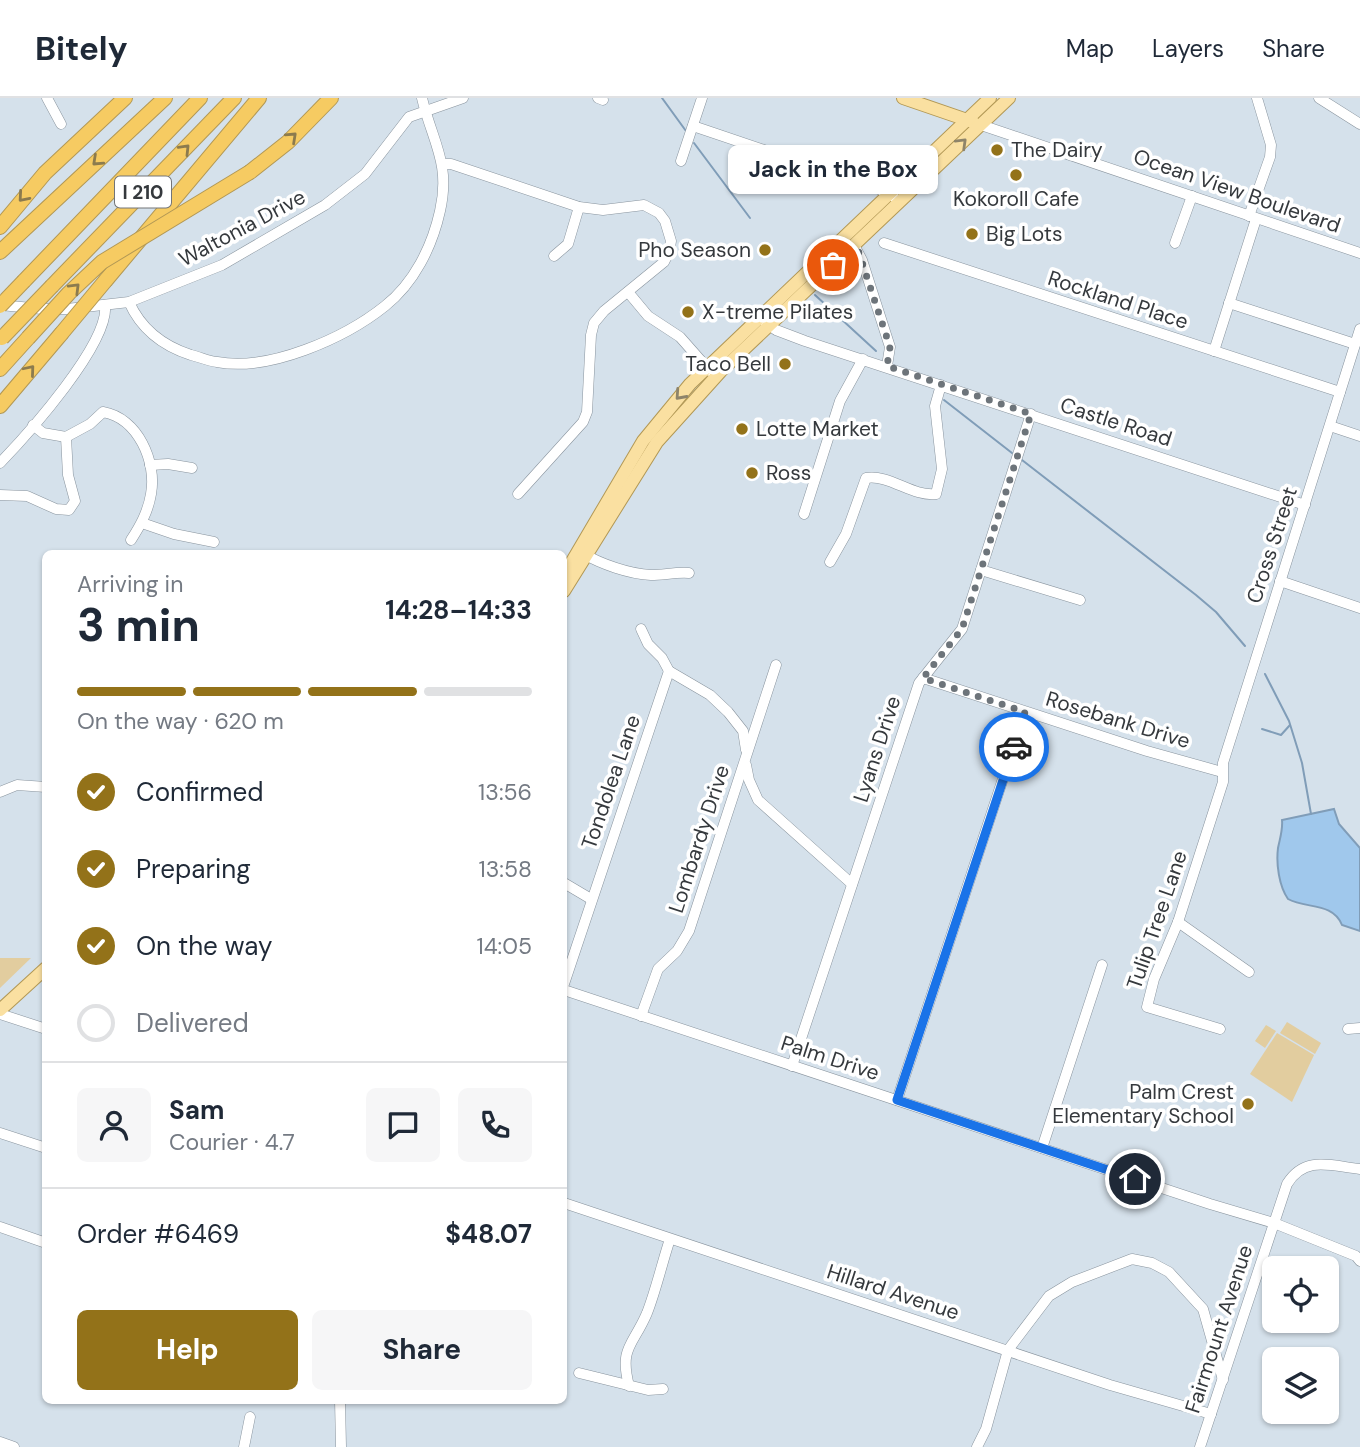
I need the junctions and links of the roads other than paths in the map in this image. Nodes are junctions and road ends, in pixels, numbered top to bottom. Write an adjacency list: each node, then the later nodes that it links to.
1 (47, 98): 18 (street)
2 (125, 98): 29 (highway, one-way to 29)
3 (165, 98): 33 (highway, one-way to 33)
4 (200, 98): 39 (highway, I 210, bridge)
5 (234, 98): 43 (highway, I 210, one-way to 5, bridge)
6 (259, 98): 52 (highway, one-way to 6, bridge)
7 (331, 98): 48 (highway, one-way to 7, bridge)
8 (422, 98): 16 (street)
9 (463, 98): 16 (street, Waltonia Drive)
10 (702, 98): 21 (street)
11 (990, 98): 17 (main road)
12 (1010, 98): 20 (main road)
13 (1257, 98): 28 (street)
14 (1320, 98): 19 (street)
15 (907, 99): 17 (main road, Ocean View Boulevard)
16 (425, 111): 23 (street); 37 (street, Waltonia Drive)
17 (968, 120): 20 (main road, Ocean View Boulevard); 24 (main road)
18 (61, 124)
19 (1360, 124)
20 (981, 125): 25 (street, Ocean View Boulevard); 26 (main road, one-way to 20)
21 (693, 126): 22 (street); 24 (street)
22 (681, 161)
23 (443, 164): 27 (street); 37 (street)
24 (889, 193): 26 (street); 41 (main road)
25 (1192, 196): 28 (street, Ocean View Boulevard); 31 (street)
26 (901, 201): 32 (main road)
27 (579, 206): 35 (street); 36 (street)
28 (1252, 217): 34 (street, Ocean View Boulevard); 38 (street)
29 (0, 227)
30 (884, 243): 45 (street, Rockland Place)
31 (1175, 243)
32 (854, 245): 41 (main road); 47 (street)
33 (0, 252)
34 (1360, 253)
35 (554, 256)
36 (628, 292): 49 (street); 61 (street)
37 (129, 302): 40 (street, Waltonia Drive)
38 (1229, 303): 44 (street); 45 (street)
39 (0, 305): 40 (street, Waltonia Drive)
40 (105, 305): 54 (street)
41 (764, 321): 46 (street, Castle Road); 49 (main road)
42 (1360, 329): 44 (street, Cross Street)
43 (1, 339)
44 (1355, 344): 51 (street, Cross Street)
45 (1214, 351): 51 (street, Rockland Place)
46 (863, 359): 47 (street, Castle Road); 64 (street)
47 (887, 366): 50 (street, Castle Road)
48 (0, 369)
49 (711, 372): 68 (main road)
50 (941, 385): 53 (street, Castle Road); 69 (street)
51 (1340, 392): 55 (street, Cross Street)
52 (0, 406)
53 (1031, 414): 63 (street, Castle Road); 70 (street, Lyans Drive)
54 (33, 425): 57 (street); 58 (street)
55 (1330, 426): 56 (street); 63 (street, Cross Street)
56 (1360, 436)
57 (66, 437): 59 (street); 62 (street)
58 (0, 463)
59 (150, 465): 60 (street); 65 (street)
60 (192, 468)
61 (519, 494)
62 (0, 495)
63 (1305, 505): 73 (street, Cross Street)
64 (804, 514)
65 (142, 523): 66 (street); 67 (street)
66 (131, 540)
67 (215, 542)
68 (582, 553): 71 (main road); 72 (street); 74 (main road)
69 (830, 562)
70 (981, 570): 75 (street); 80 (street, Lyans Drive)
71 (567, 571)
72 (689, 573)
73 (1280, 581): 76 (street); 83 (street, Cross Street)
74 (567, 585)
75 (1080, 600)
76 (1360, 608)
77 (641, 629): 79 (street)
78 (776, 664): 82 (street, Lombardy Drive)
79 (668, 671): 82 (street); 88 (street, Tondolea Lane)
80 (923, 678): 81 (street, Rosebank Drive); 86 (street, Lyans Drive)
81 (1025, 712): 83 (street, Rosebank Drive); 102 (street)
82 (746, 760): 86 (street); 96 (street, Lombardy Drive)
83 (1222, 772): 89 (street, Tulip Tree Lane)
84 (42, 787): 85 (street)
85 (0, 792)
86 (852, 884): 101 (street, Lyans Drive)
87 (567, 885): 88 (street)
88 (591, 899): 93 (street, Tondolea Lane)
89 (1178, 922): 92 (street); 99 (street, Tulip Tree Lane)
90 (1102, 965): 105 (street)
91 (42, 972): 95 (main road)
92 (1249, 972)
93 (567, 977)
94 (567, 988): 96 (street, Palm Drive)
95 (0, 1012): 97 (street)
96 (641, 1016): 101 (street, Palm Drive)
97 (42, 1028)
98 (1360, 1028): 100 (street)
99 (1220, 1029)
100 (1348, 1029)
101 (792, 1066): 102 (street, Palm Drive)
102 (897, 1100): 105 (street, Palm Drive)
103 (0, 1133): 104 (street)
104 (42, 1147)
105 (1042, 1148): 108 (street, Palm Drive)
106 (1360, 1169): 108 (street, Fairmount Avenue)
107 (567, 1204): 110 (street, Hillard Avenue)
108 (1274, 1223): 112 (street, Palm Drive); 115 (street, Fairmount Avenue)
109 (0, 1227): 111 (street)
110 (670, 1238): 113 (street, Hillard Avenue); 116 (street)
111 (42, 1242)
112 (1360, 1261)
113 (1008, 1350): 115 (street); 119 (street, Hillard Avenue); 125 (street)
114 (579, 1373): 116 (street)
115 (1223, 1380): 119 (street, Fairmount Avenue)
116 (629, 1386): 117 (street)
117 (663, 1389)
118 (340, 1404): 124 (street)
119 (1211, 1414): 126 (street, Fairmount Avenue)
120 (250, 1417): 123 (street)
121 (0, 1443): 122 (street)
122 (14, 1447)
123 (244, 1447)
124 (341, 1447)
125 (977, 1447)
126 (1200, 1447)

